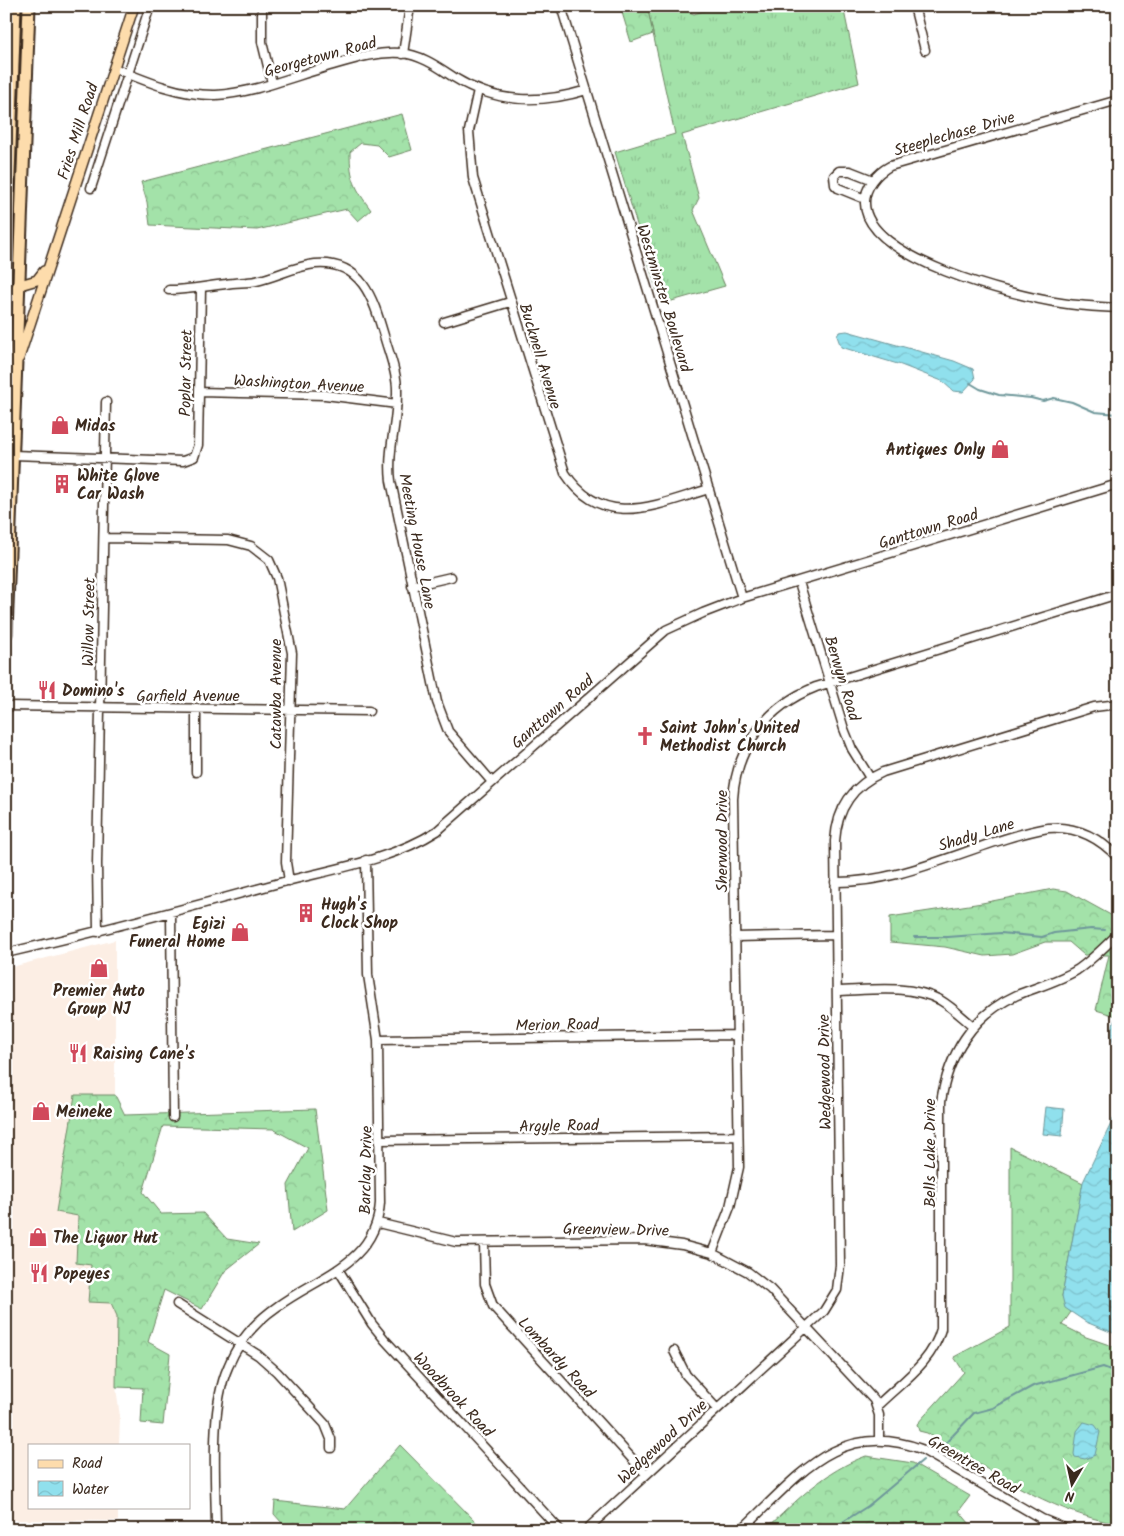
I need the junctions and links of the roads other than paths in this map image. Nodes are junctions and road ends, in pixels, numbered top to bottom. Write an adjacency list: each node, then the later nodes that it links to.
1 (14, 6): 9 (highway)
2 (29, 6): 15 (highway)
3 (134, 6): 12 (main road, Fries Mill Road)
4 (150, 6): 13 (street, Fries Mill Road)
5 (262, 6): 14 (street)
6 (410, 6): 11 (street)
7 (561, 6): 17 (street, Westminster Boulevard)
8 (914, 6): 10 (street)
9 (13, 39): 15 (highway); 22 (highway)
10 (925, 50)
11 (403, 54): 14 (street, Georgetown Road); 16 (street, Georgetown Road)
12 (114, 68): 13 (street, Georgetown Road); 23 (main road, Fries Mill Road)
13 (128, 74): 14 (street, Georgetown Road); 20 (street, Fries Mill Road)
14 (272, 83)
15 (26, 90): 24 (highway)
16 (478, 90): 17 (street, Georgetown Road); 28 (street, Bucknell Avenue)
17 (587, 90): 38 (street, Westminster Boulevard)
18 (1118, 100): 19 (street, Steeplechase Drive)
19 (873, 180): 21 (street, Steeplechase Drive); 21 (street)
20 (92, 188)
21 (865, 199): 29 (street)
22 (6, 260)
23 (48, 265): 24 (main road, Fries Mill Road); 31 (main road, Fries Mill Road)
24 (20, 285): 27 (main road, Fries Mill Road); 31 (highway)
25 (201, 289): 26 (street, Meeting House Lane); 32 (street, Poplar Street); 34 (street, Meeting House Lane)
26 (170, 290)
27 (6, 294)
28 (510, 302): 30 (street); 38 (street, Bucknell Avenue)
29 (1118, 308)
30 (444, 322)
31 (16, 366): 35 (highway)
32 (199, 392): 34 (street, Washington Avenue); 36 (street, Poplar Street)
33 (106, 402): 36 (street, Willow Street)
34 (396, 404): 42 (street, Meeting House Lane)
35 (14, 455): 36 (street); 45 (highway)
36 (104, 459): 39 (street, Willow Street)
37 (1118, 484): 41 (street, Ganttown Road)
38 (709, 489): 44 (street, Westminster Boulevard)
39 (104, 538): 50 (street, Willow Street); 52 (street, Catawba Avenue)
40 (451, 577): 42 (street)
41 (799, 582): 44 (street, Ganttown Road); 47 (street, Berwyn Road)
42 (412, 586): 56 (street, Meeting House Lane)
43 (1118, 594): 47 (street, Sherwood Drive)
44 (742, 598): 56 (street, Ganttown Road)
45 (7, 612): 46 (highway)
46 (6, 634)
47 (830, 682): 55 (street, Berwyn Road); 65 (street, Sherwood Drive)
48 (1118, 704): 55 (street, Wedgewood Drive)
49 (6, 706): 50 (street, Garfield Avenue)
50 (100, 708): 51 (street, Garfield Avenue); 62 (street, Willow Street)
51 (196, 708): 52 (street, Garfield Avenue); 54 (street)
52 (290, 710): 53 (street, Garfield Avenue); 59 (street, Catawba Avenue)
53 (369, 711)
54 (196, 772)
55 (870, 778): 60 (street, Wedgewood Drive)
56 (492, 782): 58 (street, Ganttown Road)
57 (1118, 858): 60 (street, Shady Lane)
58 (366, 860): 59 (street, Ganttown Road); 70 (street, Barclay Drive)
59 (289, 881): 61 (street, Ganttown Road)
60 (835, 882): 64 (street, Wedgewood Drive)
61 (171, 912): 62 (street, Ganttown Road); 71 (street)
62 (98, 932): 66 (street, Ganttown Road)
63 (1118, 934): 68 (street, Bells Lake Drive)
64 (836, 935): 65 (street); 67 (street, Wedgewood Drive)
65 (735, 937): 69 (street, Sherwood Drive)
66 (6, 953)
67 (837, 991): 68 (street); 79 (street, Wedgewood Drive)
68 (973, 1026): 82 (street, Bells Lake Drive)
69 (736, 1036): 70 (street, Merion Road); 72 (street, Sherwood Drive)
70 (378, 1040): 73 (street, Barclay Drive)
71 (173, 1117)
72 (738, 1136): 73 (street, Argyle Road); 76 (street, Sherwood Drive)
73 (380, 1140): 74 (street, Barclay Drive)
74 (378, 1223): 75 (street, Greenview Drive); 77 (street, Barclay Drive)
75 (484, 1243): 76 (street, Greenview Drive); 86 (street, Lombardy Road)
76 (712, 1254): 79 (street, Greenview Drive)
77 (338, 1269): 80 (street, Barclay Drive); 89 (street, Woodbrook Road)
78 (177, 1304): 80 (street)
79 (806, 1327): 82 (street, Greenview Drive); 83 (street, Wedgewood Drive)
80 (241, 1344): 85 (street); 88 (street, Barclay Drive)
81 (674, 1351): 83 (street)
82 (877, 1406): 84 (street)
83 (717, 1409): 86 (street, Wedgewood Drive)
84 (879, 1440): 87 (street, Greentree Road); 91 (street, Greentree Road)
85 (332, 1448)
86 (646, 1474): 90 (street, Wedgewood Drive)
87 (1042, 1519): 92 (street); 93 (street, Greentree Road)
88 (216, 1530)
89 (560, 1530)
90 (586, 1530)
91 (741, 1530)
92 (1038, 1530)
93 (1069, 1530)

